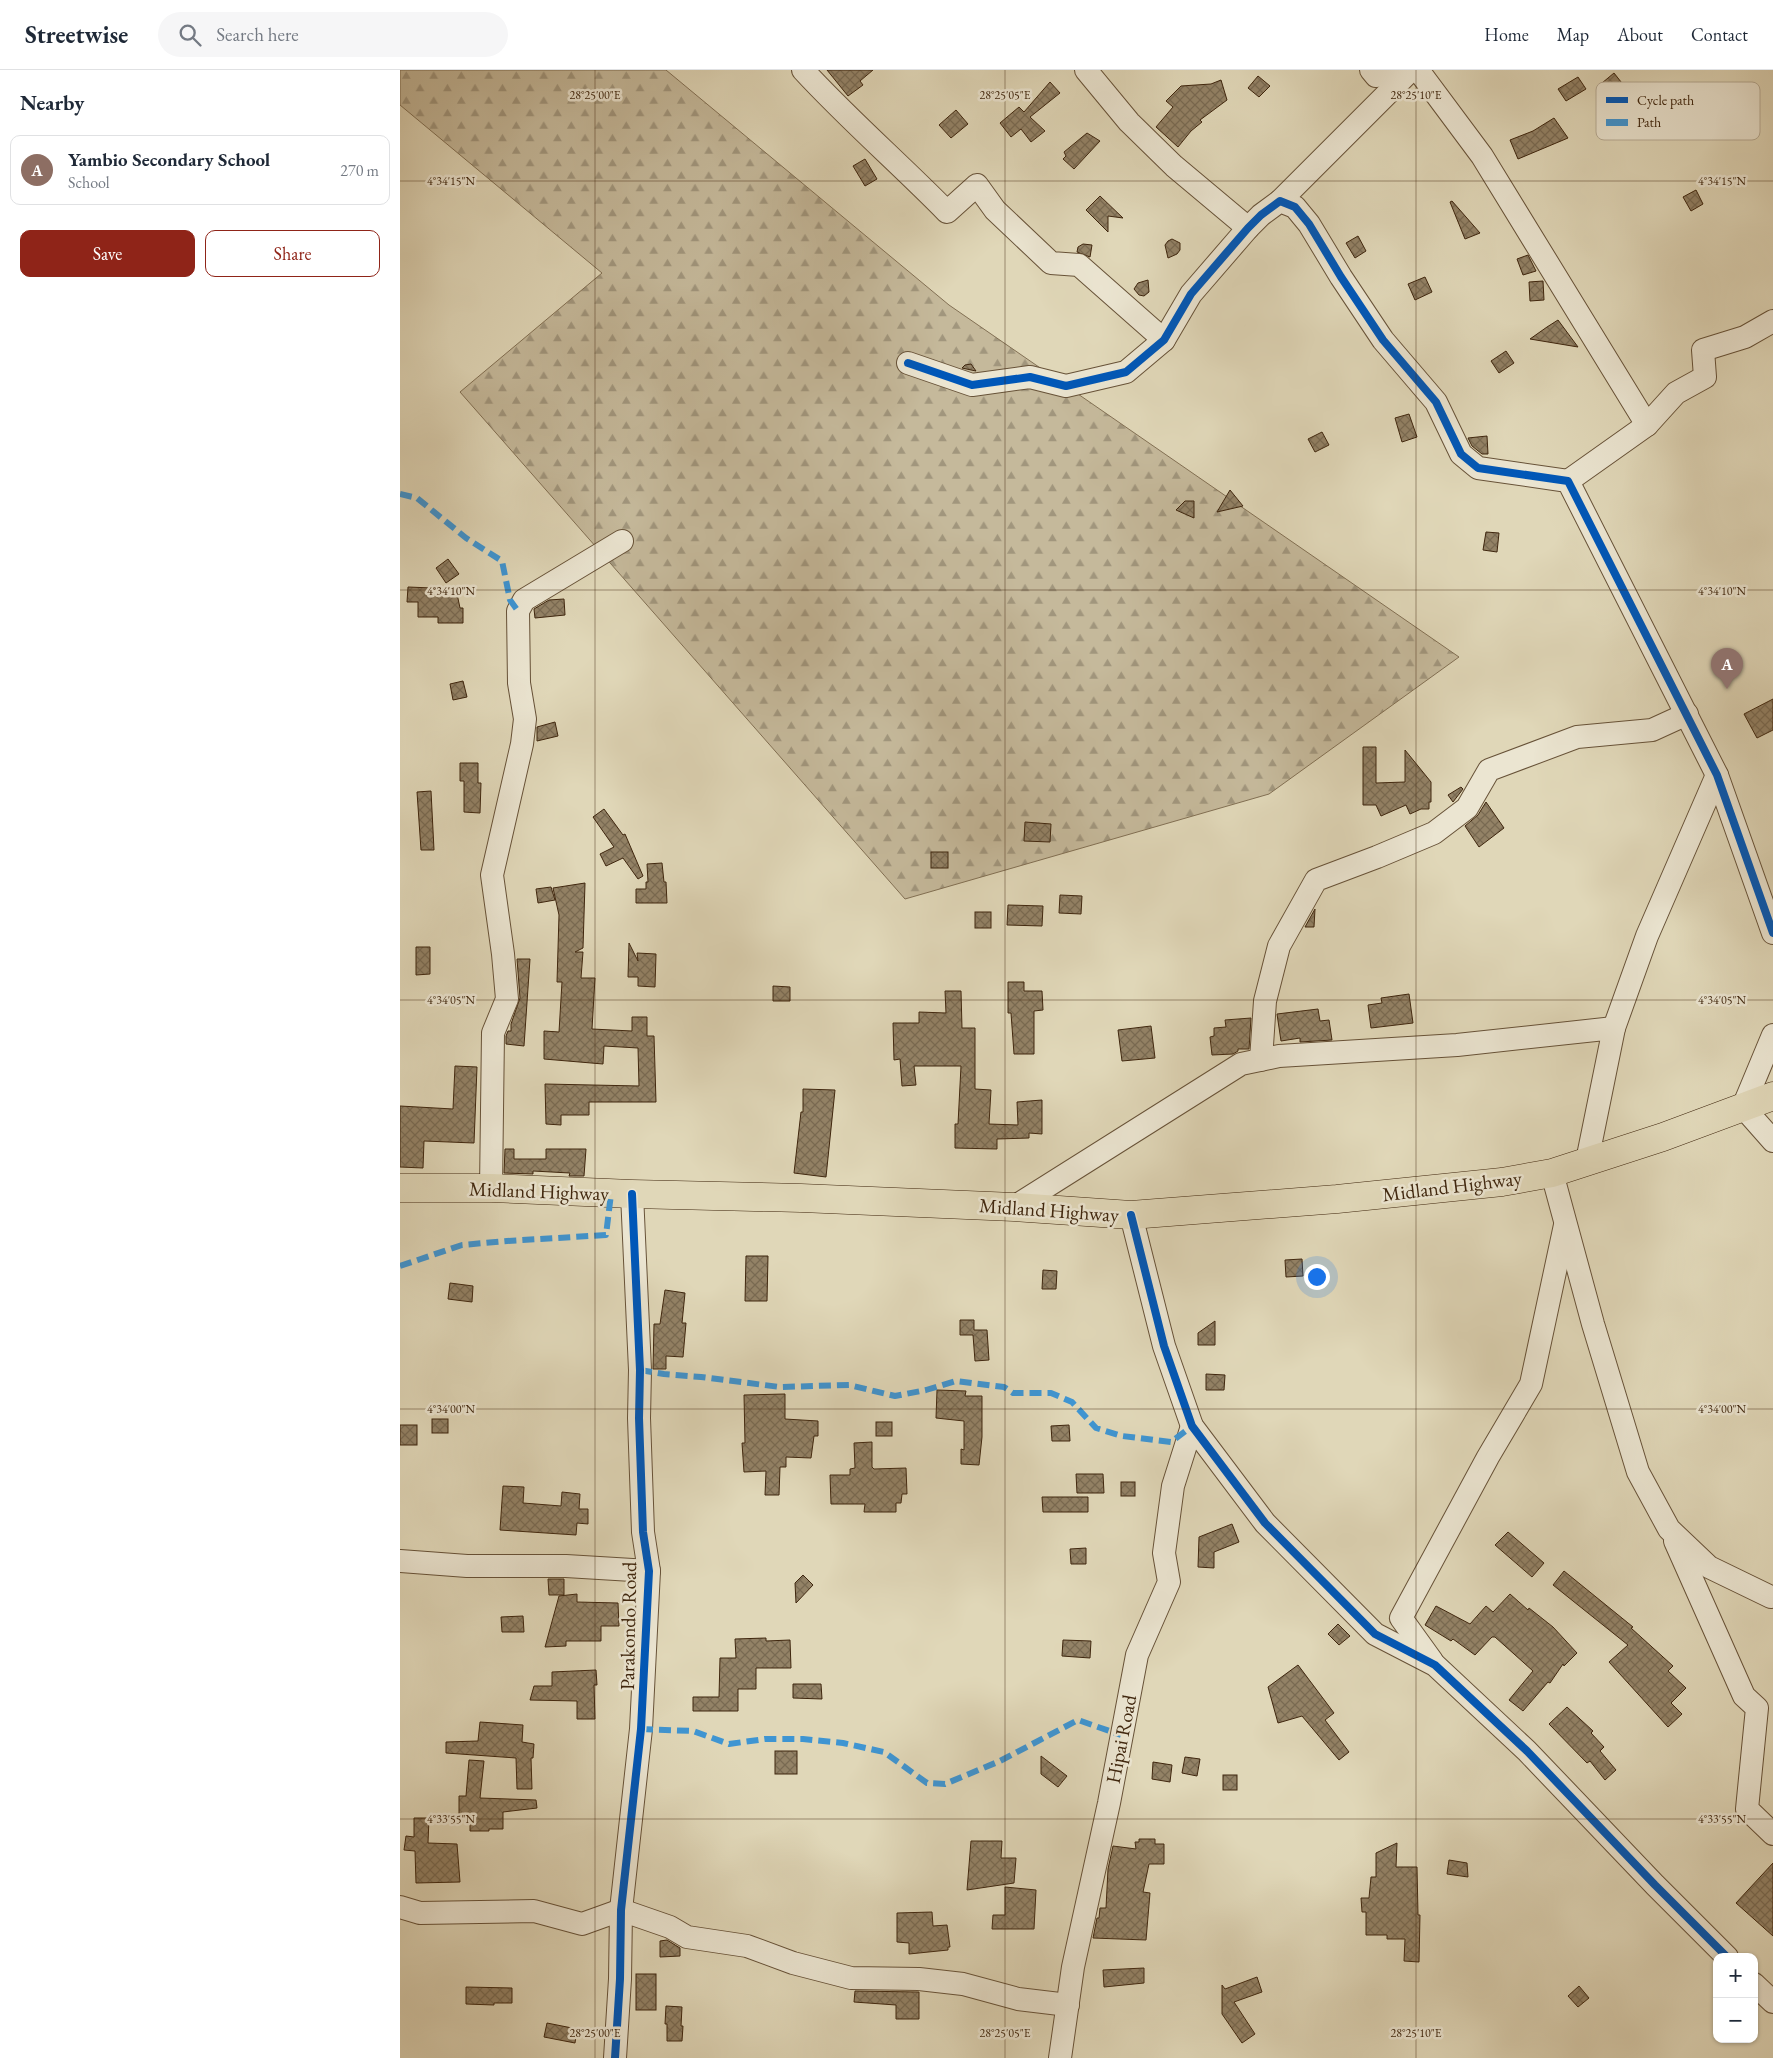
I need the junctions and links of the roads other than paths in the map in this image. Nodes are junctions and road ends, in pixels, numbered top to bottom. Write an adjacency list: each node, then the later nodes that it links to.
1 (803, 70): 10 (street)
2 (1086, 70): 8 (street)
3 (1371, 70): 4 (street)
4 (1400, 70)
5 (1411, 70): 7 (street)
6 (1418, 70): 12 (street)
7 (1280, 201): 8 (street); 13 (street)
8 (1248, 228): 10 (street)
9 (1773, 322): 12 (street)
10 (1164, 340): 11 (street)
11 (908, 362)
12 (1648, 425): 13 (street)
13 (1568, 481): 15 (street)
14 (622, 540): 27 (street)
15 (1687, 714): 16 (street); 20 (street)
16 (1717, 775): 17 (street); 18 (street)
17 (1773, 933)
18 (1614, 1028): 20 (street); 24 (street)
19 (1773, 1035): 22 (street)
20 (1261, 1060): 29 (street)
21 (1773, 1096): 22 (main road, Midland Highway)
22 (1743, 1108): 23 (street); 24 (main road, Midland Highway)
23 (1773, 1140)
24 (1587, 1161): 25 (main road, Midland Highway)
25 (1552, 1173): 30 (main road, Midland Highway); 31 (street)
26 (400, 1188): 27 (main road, Midland Highway)
27 (491, 1188): 28 (main road, Midland Highway)
28 (632, 1194): 29 (main road, Midland Highway); 35 (street, Parakondo Road)
29 (1014, 1207): 30 (main road, Midland Highway)
30 (1131, 1215): 32 (street)
31 (1565, 1222): 33 (street); 37 (street)
32 (1192, 1426): 37 (street); 44 (street, Hipai Road)
33 (1669, 1529): 36 (street); 38 (street)
34 (400, 1561): 35 (street)
35 (649, 1571): 40 (street, Parakondo Road)
36 (1771, 1597)
37 (1435, 1666): 41 (street)
38 (1773, 1834)
39 (400, 1907): 40 (street)
40 (621, 1910): 44 (street); 45 (street, Parakondo Road)
41 (1723, 1953)
42 (1758, 1988): 43 (street)
43 (1773, 2002)
44 (1068, 2004): 46 (street, Hipai Road)
45 (614, 2058)
46 (1060, 2058)

